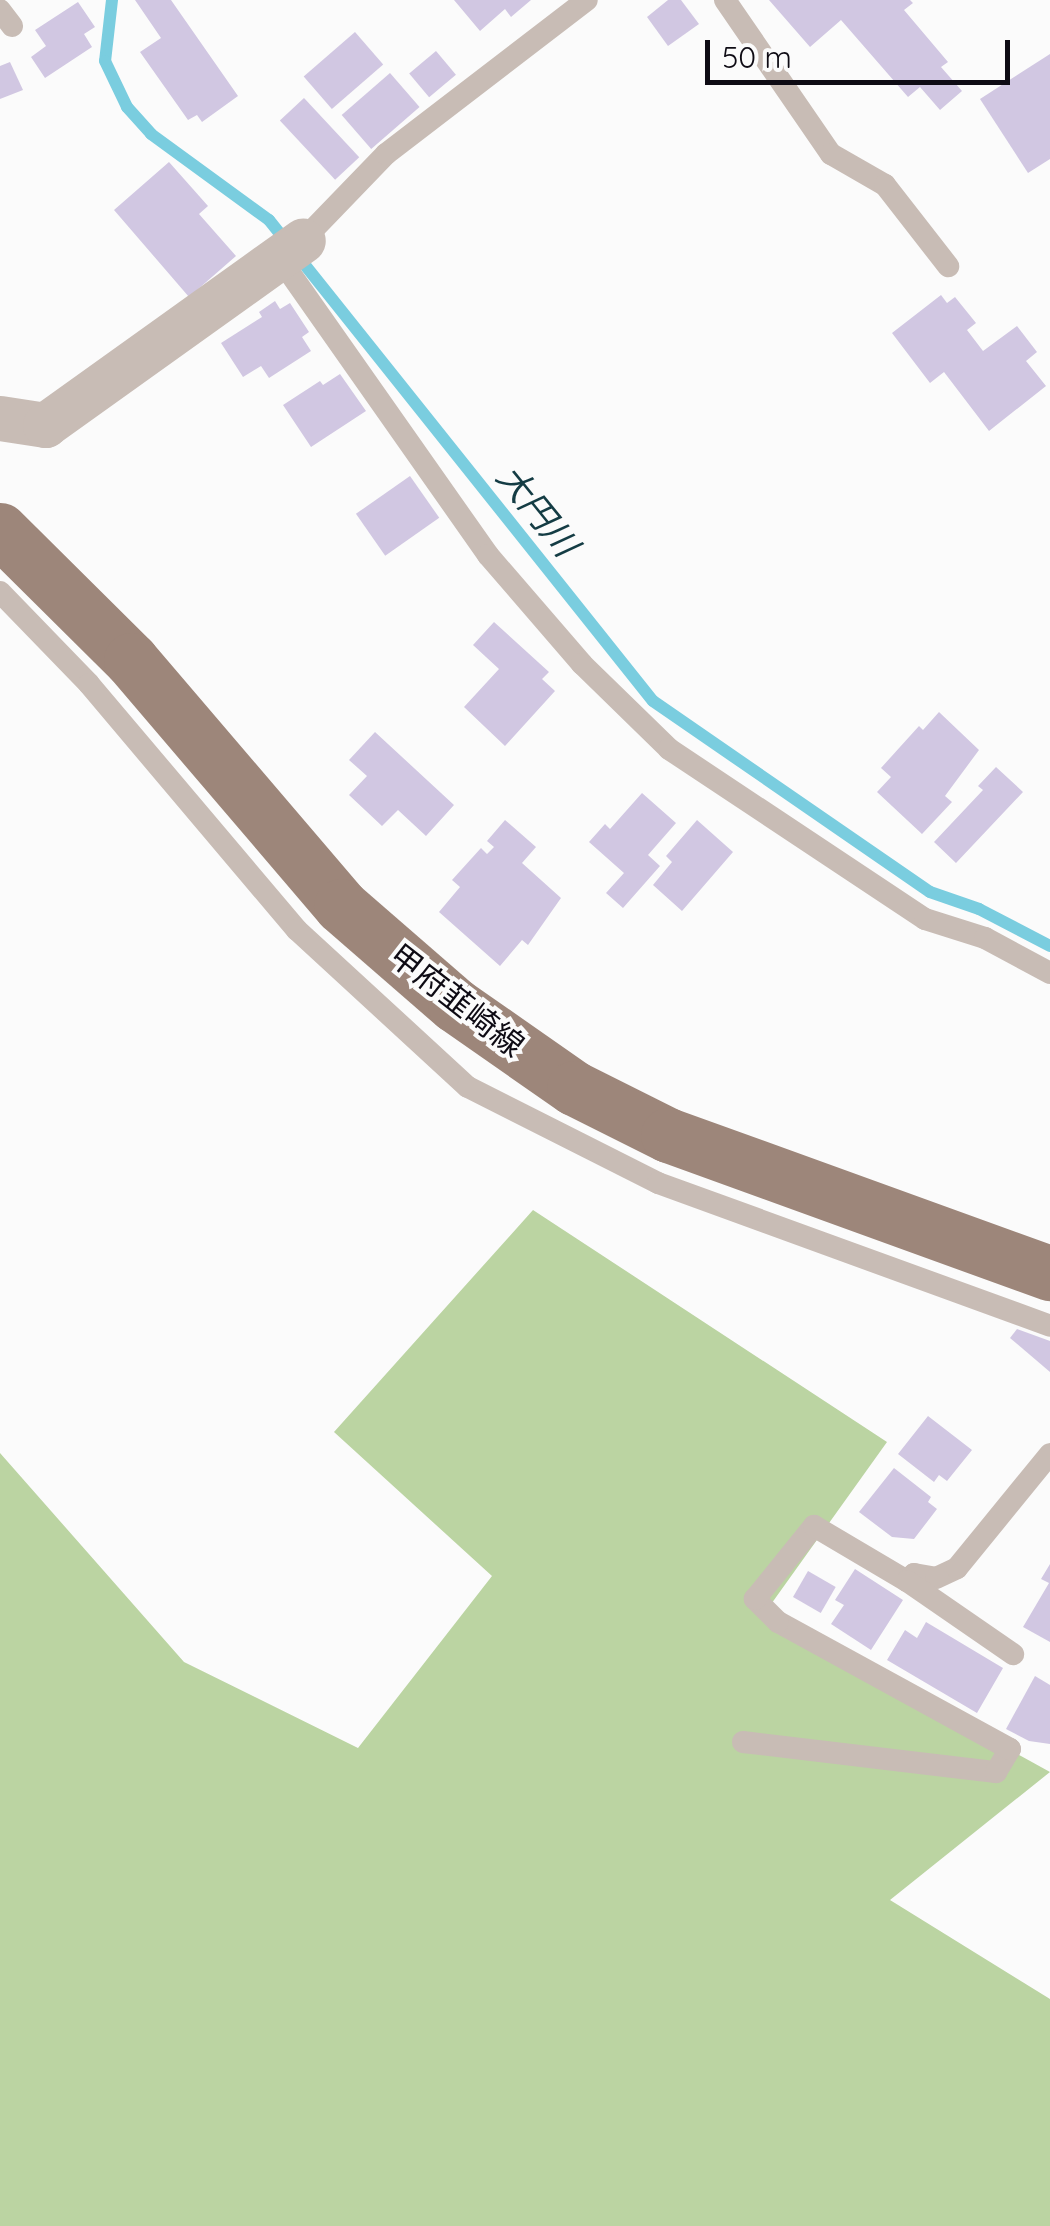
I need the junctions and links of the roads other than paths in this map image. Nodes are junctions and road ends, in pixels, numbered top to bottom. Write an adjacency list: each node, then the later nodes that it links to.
1 (587, 0): 3 (lane)
2 (725, 0): 4 (lane)
3 (289, 251): 5 (street); 8 (lane)
4 (948, 266)
5 (0, 418)
6 (0, 530): 9 (main road, 甲府韮崎線)
7 (0, 592): 10 (lane)
8 (1050, 973)
9 (1050, 1272)
10 (1050, 1326)
11 (1050, 1454): 12 (lane)
12 (907, 1582): 13 (lane); 14 (lane)
13 (1013, 1654)
14 (742, 1742)

